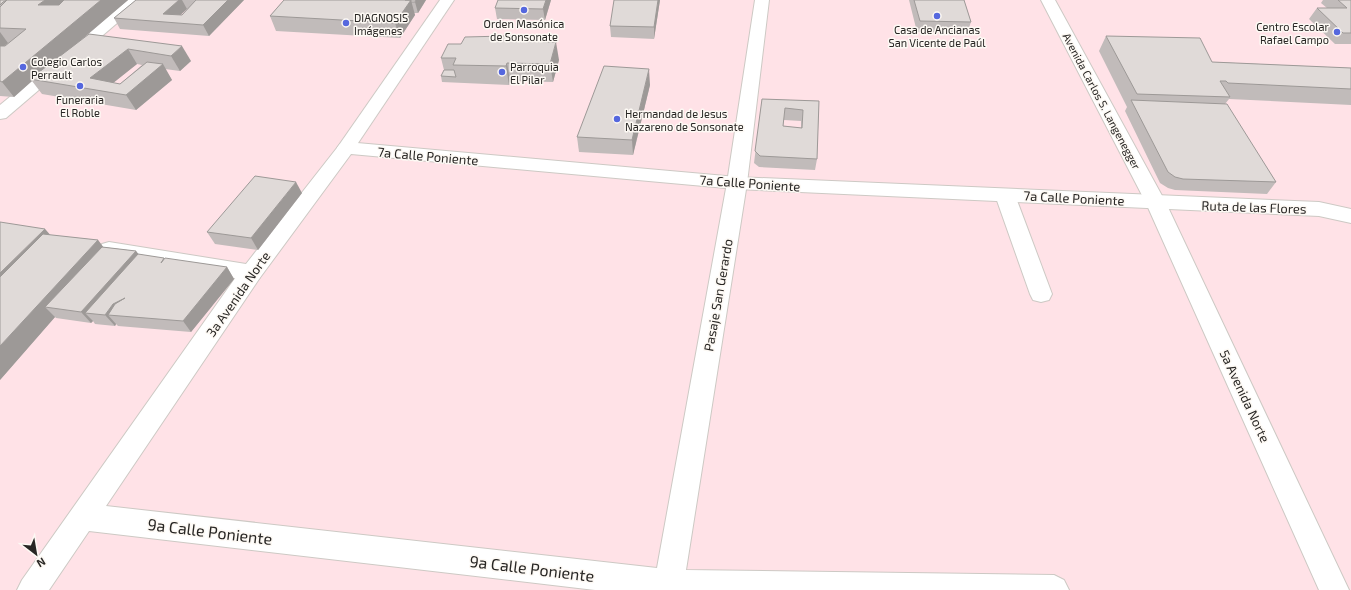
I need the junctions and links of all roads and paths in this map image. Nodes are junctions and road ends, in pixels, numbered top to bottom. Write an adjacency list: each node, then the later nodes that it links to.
1 (137, 0): 5 (street)
2 (447, 0): 6 (street, 3a Avenida Norte)
3 (762, 0): 7 (street, Pasaje San Gerardo)
4 (1048, 0): 9 (street, Avenida Carlos S. Langenegger)
5 (0, 114)
6 (346, 148): 7 (street, 7a Calle Poniente); 12 (street, 3a Avenida Norte)
7 (737, 184): 8 (street, 7a Calle Poniente); 15 (street, Pasaje San Gerardo)
8 (1005, 195): 9 (street, 7a Calle Poniente); 13 (street)
9 (1156, 203): 10 (street, Ruta de las Flores); 19 (street, 5a Avenida Norte)
10 (1351, 216)
11 (87, 245): 12 (street)
12 (251, 273): 14 (street, 3a Avenida Norte)
13 (1041, 294)
14 (84, 517): 15 (street, 9a Calle Poniente); 17 (street, 3a Avenida Norte)
15 (669, 587): 16 (street, 9a Calle Poniente)
16 (1010, 589): 18 (street, 9a Calle Poniente)
17 (32, 590)
18 (1054, 590)
19 (1334, 590)

